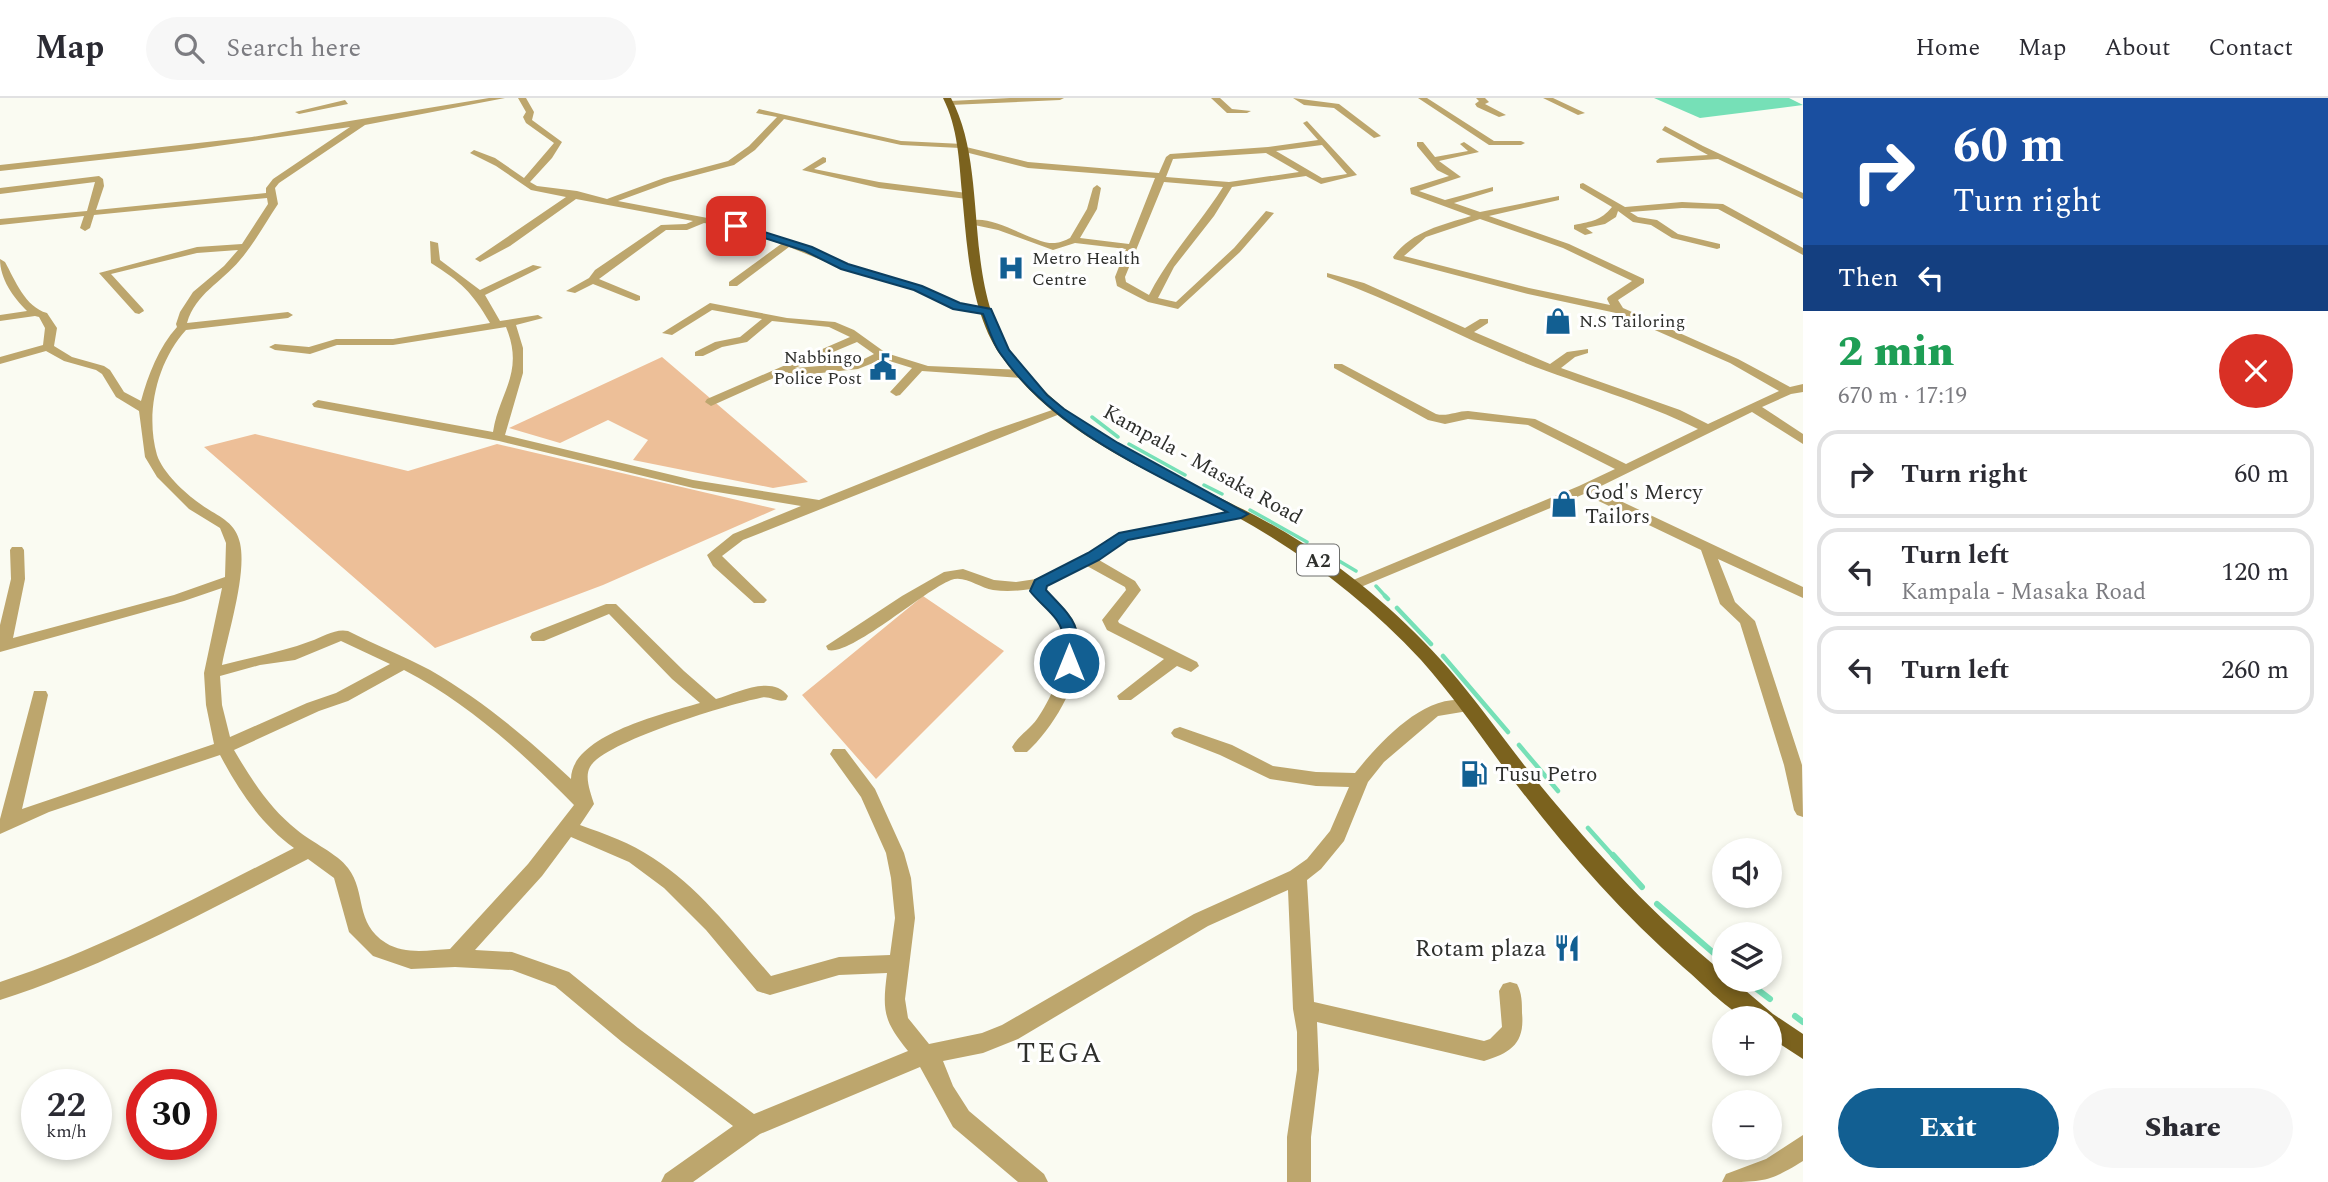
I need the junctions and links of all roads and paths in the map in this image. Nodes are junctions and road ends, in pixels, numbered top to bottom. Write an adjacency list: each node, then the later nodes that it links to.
1 (501, 98): 11 (street)
2 (522, 98): 38 (street)
3 (1060, 98): 9 (street)
4 (1215, 98): 14 (street)
5 (1297, 98): 23 (street)
6 (1422, 98): 25 (street)
7 (1480, 98): 18 (street)
8 (1548, 98): 17 (street)
9 (949, 100): 28 (main road, Kampala - Masaka Road / A2)
10 (345, 102): 15 (street)
11 (465, 102): 16 (street)
12 (420, 106): 16 (street)
13 (759, 111): 19 (street)
14 (1247, 111)
15 (299, 112)
16 (428, 112): 20 (street)
17 (1581, 113)
18 (1503, 115)
19 (782, 117): 28 (street); 49 (street)
20 (363, 118): 35 (street); 45 (street)
21 (1307, 123): 24 (street)
22 (1665, 128): 31 (street)
23 (1377, 136)
24 (1323, 142): 29 (street); 36 (street)
25 (1521, 143)
26 (1420, 144): 33 (street)
27 (1464, 144): 33 (street)
28 (963, 150): 37 (street); 46 (main road, Kampala - Masaka Road / A2)
29 (1268, 150): 36 (street); 37 (street)
30 (474, 153): 38 (street)
31 (1719, 157): 34 (street); 47 (street)
32 (823, 160): 46 (street)
33 (1433, 160): 50 (street)
34 (1660, 161)
35 (0, 168)
36 (1309, 173): 39 (street)
37 (1159, 178): 39 (street); 66 (street)
38 (526, 183): 44 (street)
39 (1229, 186): 77 (street)
40 (1583, 186): 51 (street)
41 (1097, 188): 61 (street)
42 (1490, 188): 50 (street)
43 (0, 191): 53 (street)
44 (577, 194): 49 (street); 68 (street)
45 (270, 195): 53 (street); 65 (street)
46 (967, 196): 58 (main road, Kampala - Masaka Road / A2)
47 (1803, 196)
48 (1556, 198): 55 (street)
49 (610, 201): 56 (street)
50 (1444, 203): 55 (street)
51 (1617, 210): 54 (street); 60 (street); 64 (street); 67 (street)
52 (1269, 213): 77 (street)
53 (90, 214): 57 (street); 59 (street)
54 (1592, 214)
55 (1480, 216): 78 (street); 78 (street)
56 (701, 221): 63 (street); 72 (street)
57 (0, 222)
58 (970, 223): 61 (street); 80 (main road, Kampala - Masaka Road / A2)
59 (85, 228)
60 (1588, 233)
61 (1074, 240): 66 (street)
62 (433, 243): 75 (street)
63 (788, 243): 73 (street); 80 (street)
64 (1717, 246)
65 (244, 247): 79 (street); 88 (street)
66 (1132, 247): 77 (street)
67 (1803, 252)
68 (480, 258)
69 (0, 262): 81 (street)
70 (537, 267): 75 (street)
71 (1331, 275): 89 (street)
72 (593, 280): 74 (street); 76 (street)
73 (733, 284)
74 (571, 291)
75 (479, 294): 87 (street)
76 (636, 298)
77 (1152, 300)
78 (1619, 310): 104 (street)
79 (139, 311)
80 (987, 311): 101 (main road, Kampala - Masaka Road / A2)
81 (35, 313): 83 (street); 92 (street)
82 (288, 315): 88 (street)
83 (0, 317)
84 (538, 318): 87 (street)
85 (770, 318): 90 (street); 91 (street); 95 (street)
86 (1484, 321): 89 (street)
87 (504, 325): 93 (street); 112 (street)
88 (183, 327): 109 (street)
89 (1465, 332): 100 (street)
90 (668, 333)
91 (858, 338): 96 (street); 106 (street)
92 (48, 347): 97 (street); 109 (street)
93 (275, 347)
94 (1584, 351): 100 (street)
95 (699, 354)
96 (882, 355): 99 (street); 102 (street)
97 (0, 361)
98 (1338, 366): 114 (street)
99 (919, 367): 101 (street); 105 (street)
100 (1555, 370): 111 (street)
101 (1022, 374): 110 (main road, Kampala - Masaka Road / A2)
102 (762, 384)
103 (1803, 388): 104 (street)
104 (1788, 391): 108 (street)
105 (896, 392)
106 (711, 402)
107 (318, 404): 112 (street)
108 (1753, 407): 111 (street); 113 (street)
109 (145, 409): 121 (street)
110 (1059, 412): 116 (street); 117 (main road, Kampala - Masaka Road / A2)
111 (1708, 429): 114 (street)
112 (499, 437): 116 (street)
113 (1803, 440)
114 (1624, 468): 115 (street)
115 (1584, 489): 118 (street); 123 (street)
116 (821, 504): 125 (street)
117 (1241, 514): 120 (street); 123 (main road, Kampala - Masaka Road / A2)
118 (1707, 547): 124 (street); 142 (street)
119 (17, 551): 128 (street)
120 (1087, 560): 122 (street); 129 (street)
121 (231, 580): 128 (street); 132 (street)
122 (1040, 583): 127 (street); 140 (street)
123 (1351, 586): 137 (main road, Kampala - Masaka Road / A2)
124 (1803, 593)
125 (759, 600)
126 (538, 637): 136 (street)
127 (834, 646)
128 (1, 647)
129 (1176, 658): 131 (street); 135 (street)
130 (404, 663): 132 (street); 139 (street); 144 (street)
131 (1191, 666)
132 (212, 673): 139 (street)
133 (40, 695): 146 (street)
134 (780, 696): 136 (street)
135 (1125, 696)
136 (714, 706): 144 (street)
137 (1468, 706): 143 (street); 154 (main road, Kampala - Masaka Road / A2)
138 (1180, 733): 143 (street)
139 (224, 747): 146 (street); 148 (street)
140 (1021, 747)
141 (839, 754): 151 (street)
142 (1798, 766): 145 (street)
143 (1360, 780): 149 (street)
144 (585, 804): 147 (street)
145 (1803, 810)
146 (4, 825)
147 (568, 828): 150 (street); 151 (street)
148 (310, 849): 150 (street); 152 (street)
149 (1297, 877): 155 (street); 158 (street)
150 (455, 958): 159 (street)
151 (899, 964): 158 (street)
152 (0, 991)
153 (1510, 991): 155 (street)
154 (1748, 1006)
155 (1304, 1009): 163 (street)
156 (1782, 1033): 157 (main road)
157 (1803, 1048)
158 (924, 1055): 159 (street); 161 (street)
159 (752, 1126): 162 (street)
160 (1803, 1147): 164 (street)
161 (1026, 1179)
162 (673, 1182)
163 (1299, 1182)
164 (1734, 1182)

